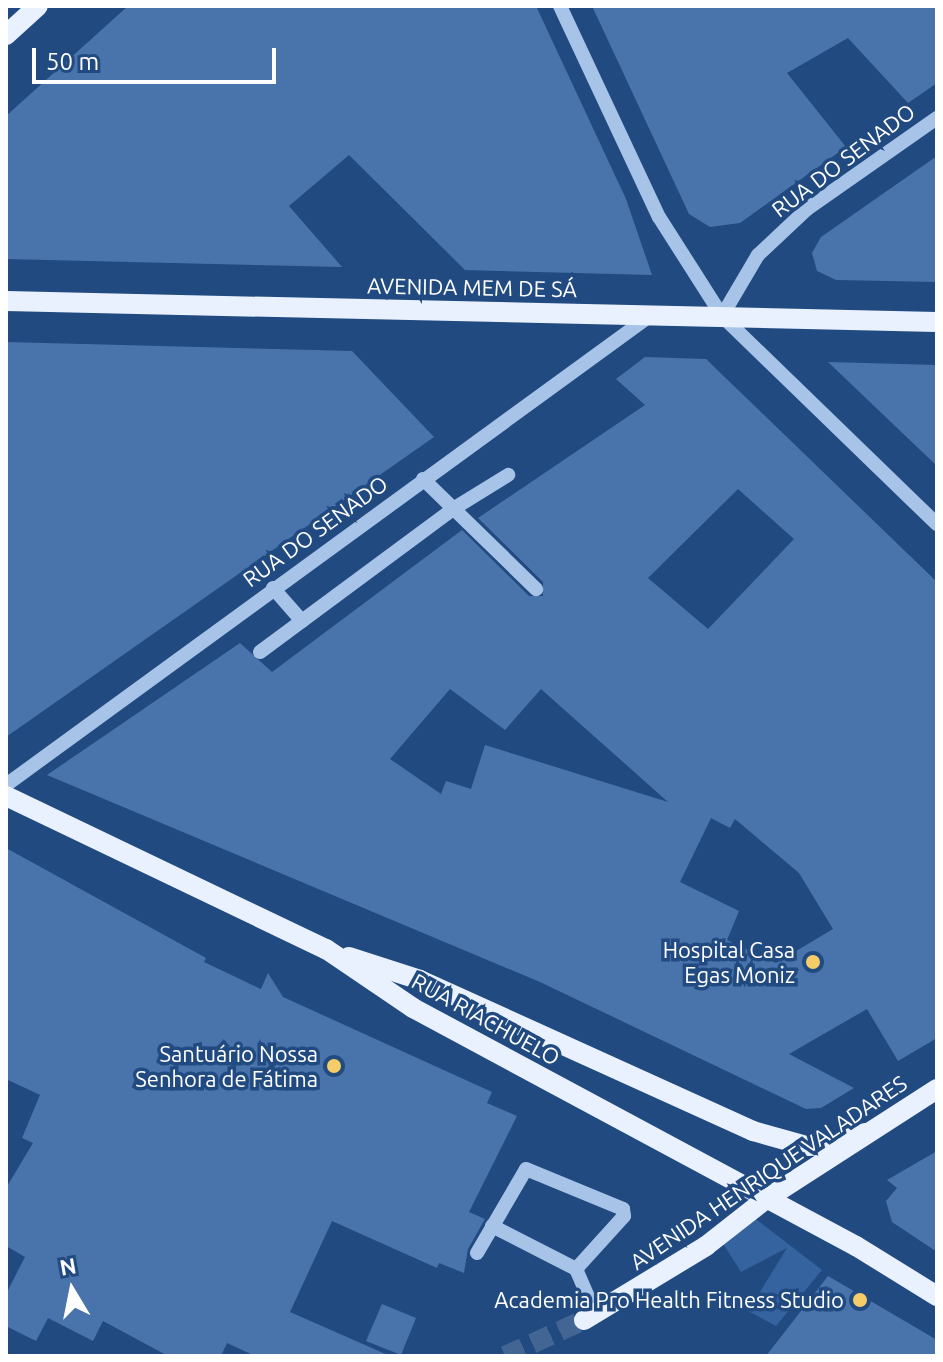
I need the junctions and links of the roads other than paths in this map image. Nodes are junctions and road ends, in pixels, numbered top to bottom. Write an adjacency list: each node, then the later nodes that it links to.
1 (38, 6): 3 (main road)
2 (560, 6): 7 (street)
3 (6, 35)
4 (937, 118): 7 (street, RUA DO SENADO)
5 (6, 301): 6 (main road, AVENIDA MEM DE SÁ)
6 (651, 315): 7 (main road, AVENIDA MEM DE SÁ); 10 (street, RUA DO SENADO)
7 (722, 316): 8 (main road, AVENIDA MEM DE SÁ); 12 (street)
8 (937, 322)
9 (508, 475): 11 (street)
10 (423, 479): 11 (street); 13 (street, RUA DO SENADO)
11 (453, 509): 14 (street); 15 (street)
12 (937, 524)
13 (273, 588): 15 (street); 17 (street, RUA DO SENADO)
14 (536, 589)
15 (302, 621): 16 (street)
16 (260, 652)
17 (6, 785)
18 (6, 796): 19 (main road, RUA RIACHUELO)
19 (326, 949): 21 (main road); 22 (main road, RUA RIACHUELO)
20 (937, 1089): 21 (main road, AVENIDA HENRIQUE VALADARES)
21 (865, 1133): 22 (main road, AVENIDA HENRIQUE VALADARES)
22 (766, 1199): 26 (main road, RUA RIACHUELO); 27 (main road, AVENIDA HENRIQUE VALADARES)
23 (492, 1226): 24 (street); 25 (street); 25 (street)
24 (477, 1253)
25 (576, 1269): 27 (street)
26 (937, 1296)
27 (589, 1316)

